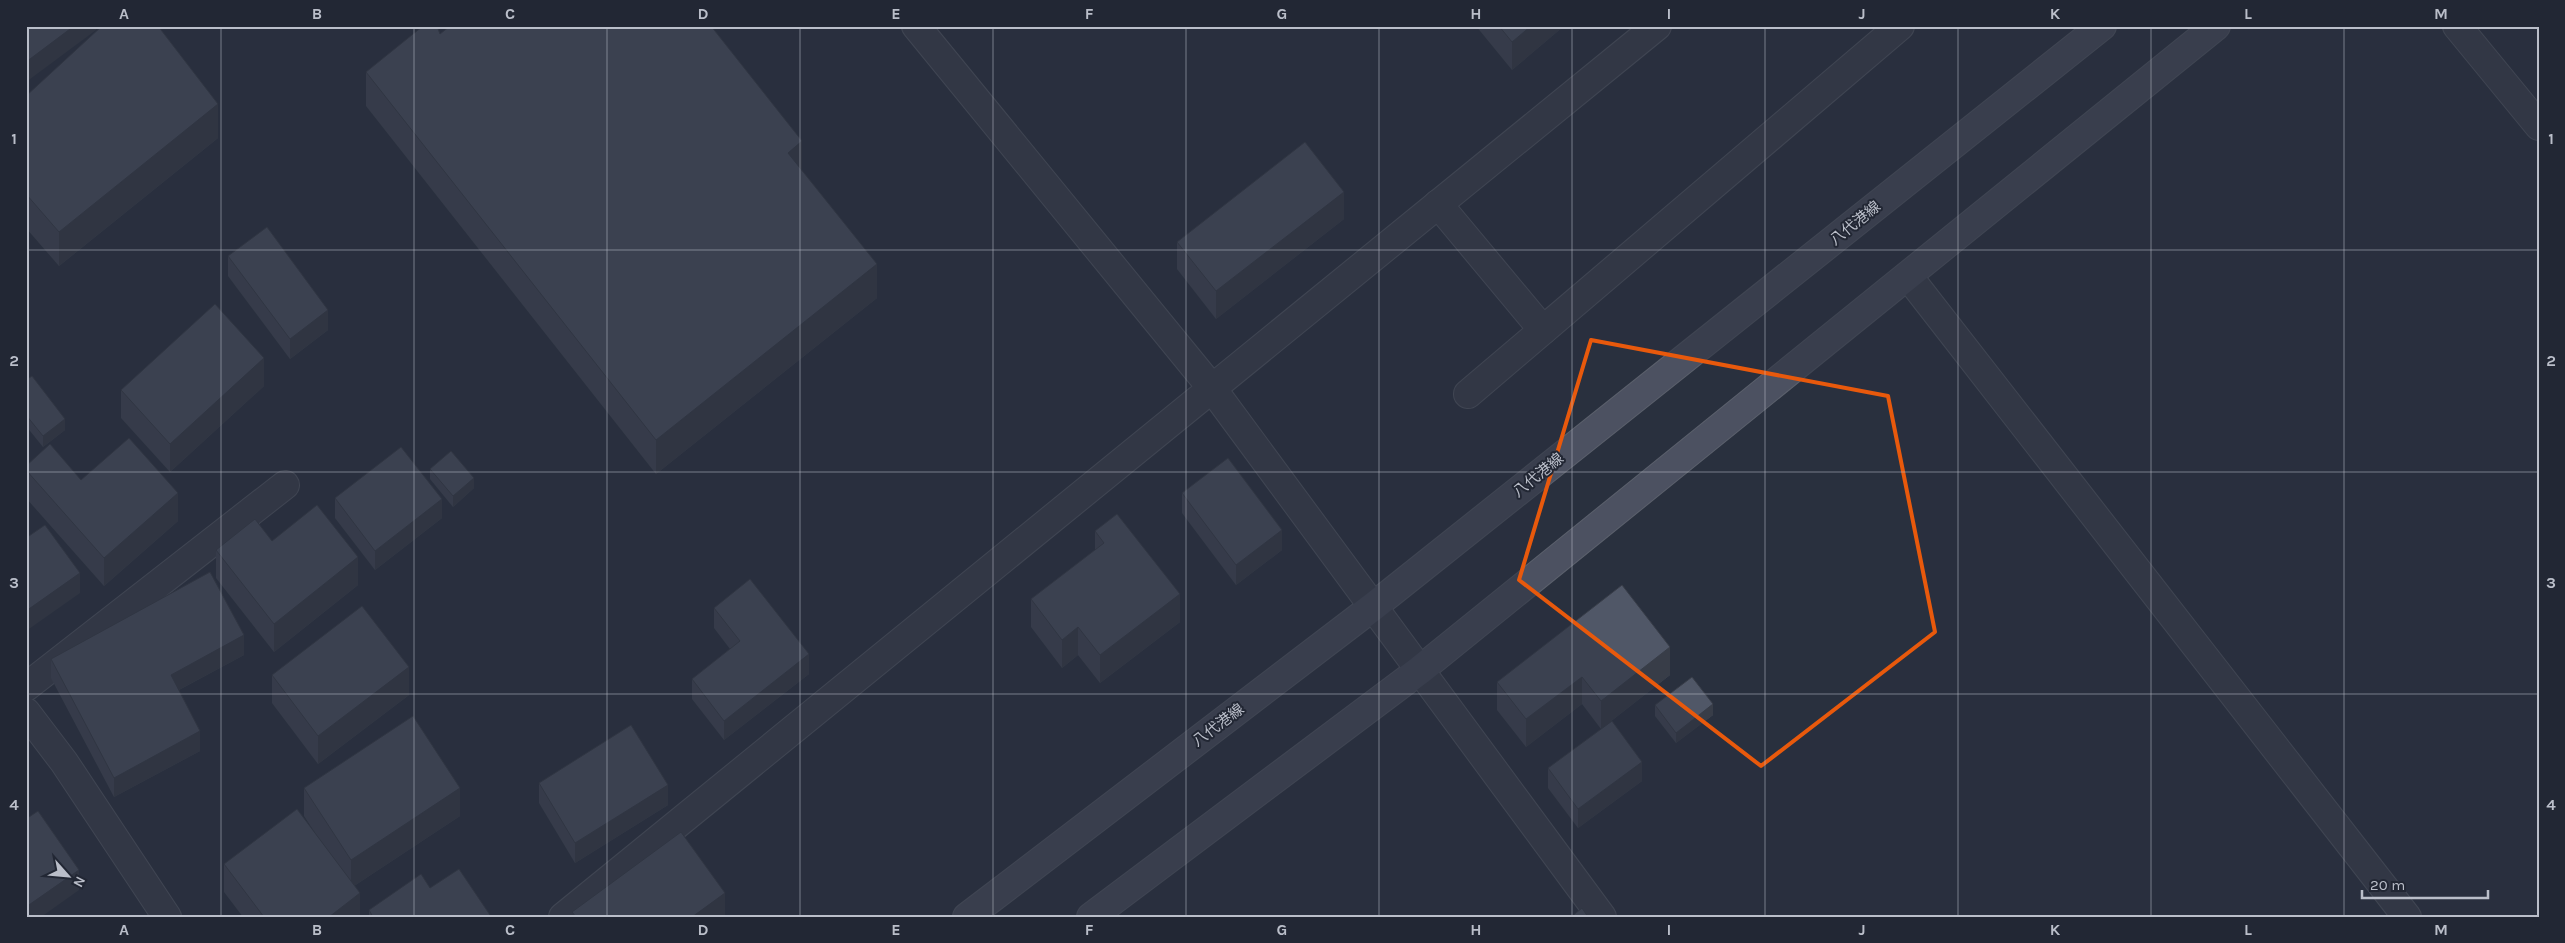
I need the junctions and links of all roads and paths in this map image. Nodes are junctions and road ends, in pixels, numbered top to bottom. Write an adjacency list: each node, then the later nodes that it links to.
1 (916, 26): 11 (street)
2 (1657, 26): 8 (street)
3 (1900, 26): 10 (street)
4 (2102, 26): 14 (main road, 八代港線)
5 (2216, 26): 9 (main road)
6 (2457, 26): 7 (street)
7 (2539, 126)
8 (1438, 204): 10 (street); 11 (street)
9 (1908, 276): 15 (main road); 23 (street)
10 (1543, 330): 12 (street)
11 (1211, 387): 14 (street); 19 (street)
12 (1468, 394)
13 (285, 485): 16 (street)
14 (1374, 606): 15 (street); 20 (main road, 八代港線)
15 (1420, 670): 21 (main road); 22 (street)
16 (26, 687)
17 (26, 712): 18 (street)
18 (168, 917)
19 (563, 917)
20 (967, 917)
21 (1092, 917)
22 (1602, 917)
23 (2407, 917)

